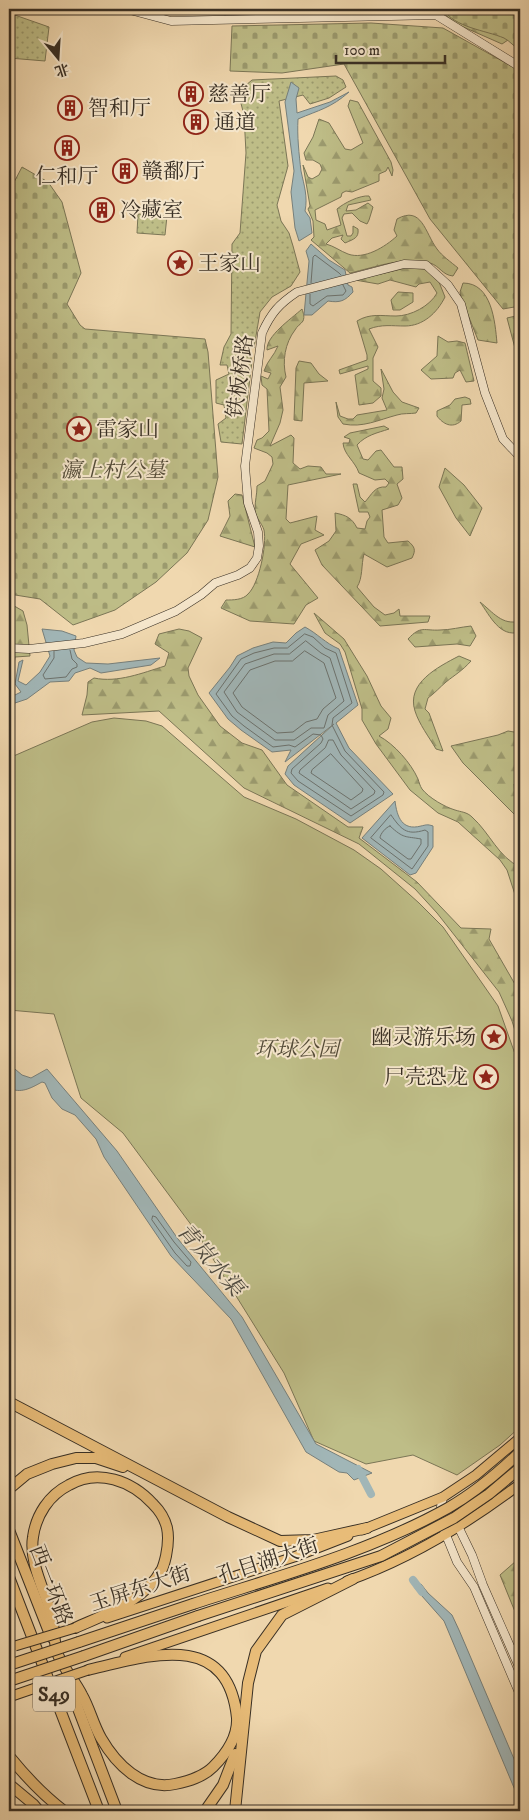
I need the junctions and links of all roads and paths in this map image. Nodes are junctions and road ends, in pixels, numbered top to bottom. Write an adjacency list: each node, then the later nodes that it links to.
1 (126, 9): 2 (street)
2 (520, 67)
3 (520, 457): 4 (street, 铁板桥路)
4 (9, 648)
5 (9, 1402): 9 (highway)
6 (520, 1438): 12 (main road, 玉屏东大街)
7 (520, 1452): 22 (highway, 孔目湖大街, bridge)
8 (520, 1468): 25 (highway, 孔目湖大街, bridge)
9 (150, 1476): 11 (highway); 13 (highway)
10 (520, 1484): 14 (main road)
11 (9, 1489)
12 (442, 1497): 13 (main road, 玉屏东大街); 14 (street); 16 (street)
13 (367, 1528): 19 (main road, 玉屏东大街)
14 (459, 1528): 16 (main road); 23 (street)
15 (9, 1530): 21 (highway, 西一环路 / S49)
16 (446, 1535): 18 (main road); 26 (street)
17 (9, 1578): 33 (highway, S49)
18 (353, 1579): 24 (main road); 28 (highway)
19 (74, 1628): 20 (main road, 玉屏东大街, bridge); 21 (highway)
20 (11, 1648)
21 (58, 1654): 24 (highway); 34 (highway, S49)
22 (9, 1665)
23 (520, 1669)
24 (88, 1670): 27 (main road, bridge)
25 (9, 1682)
26 (520, 1695)
27 (9, 1697)
28 (243, 1719): 35 (highway); 36 (highway)
29 (9, 1756): 32 (highway)
30 (9, 1784): 31 (highway)
31 (39, 1811)
32 (64, 1811)
33 (99, 1811)
34 (117, 1811)
35 (205, 1811)
36 (235, 1811)

